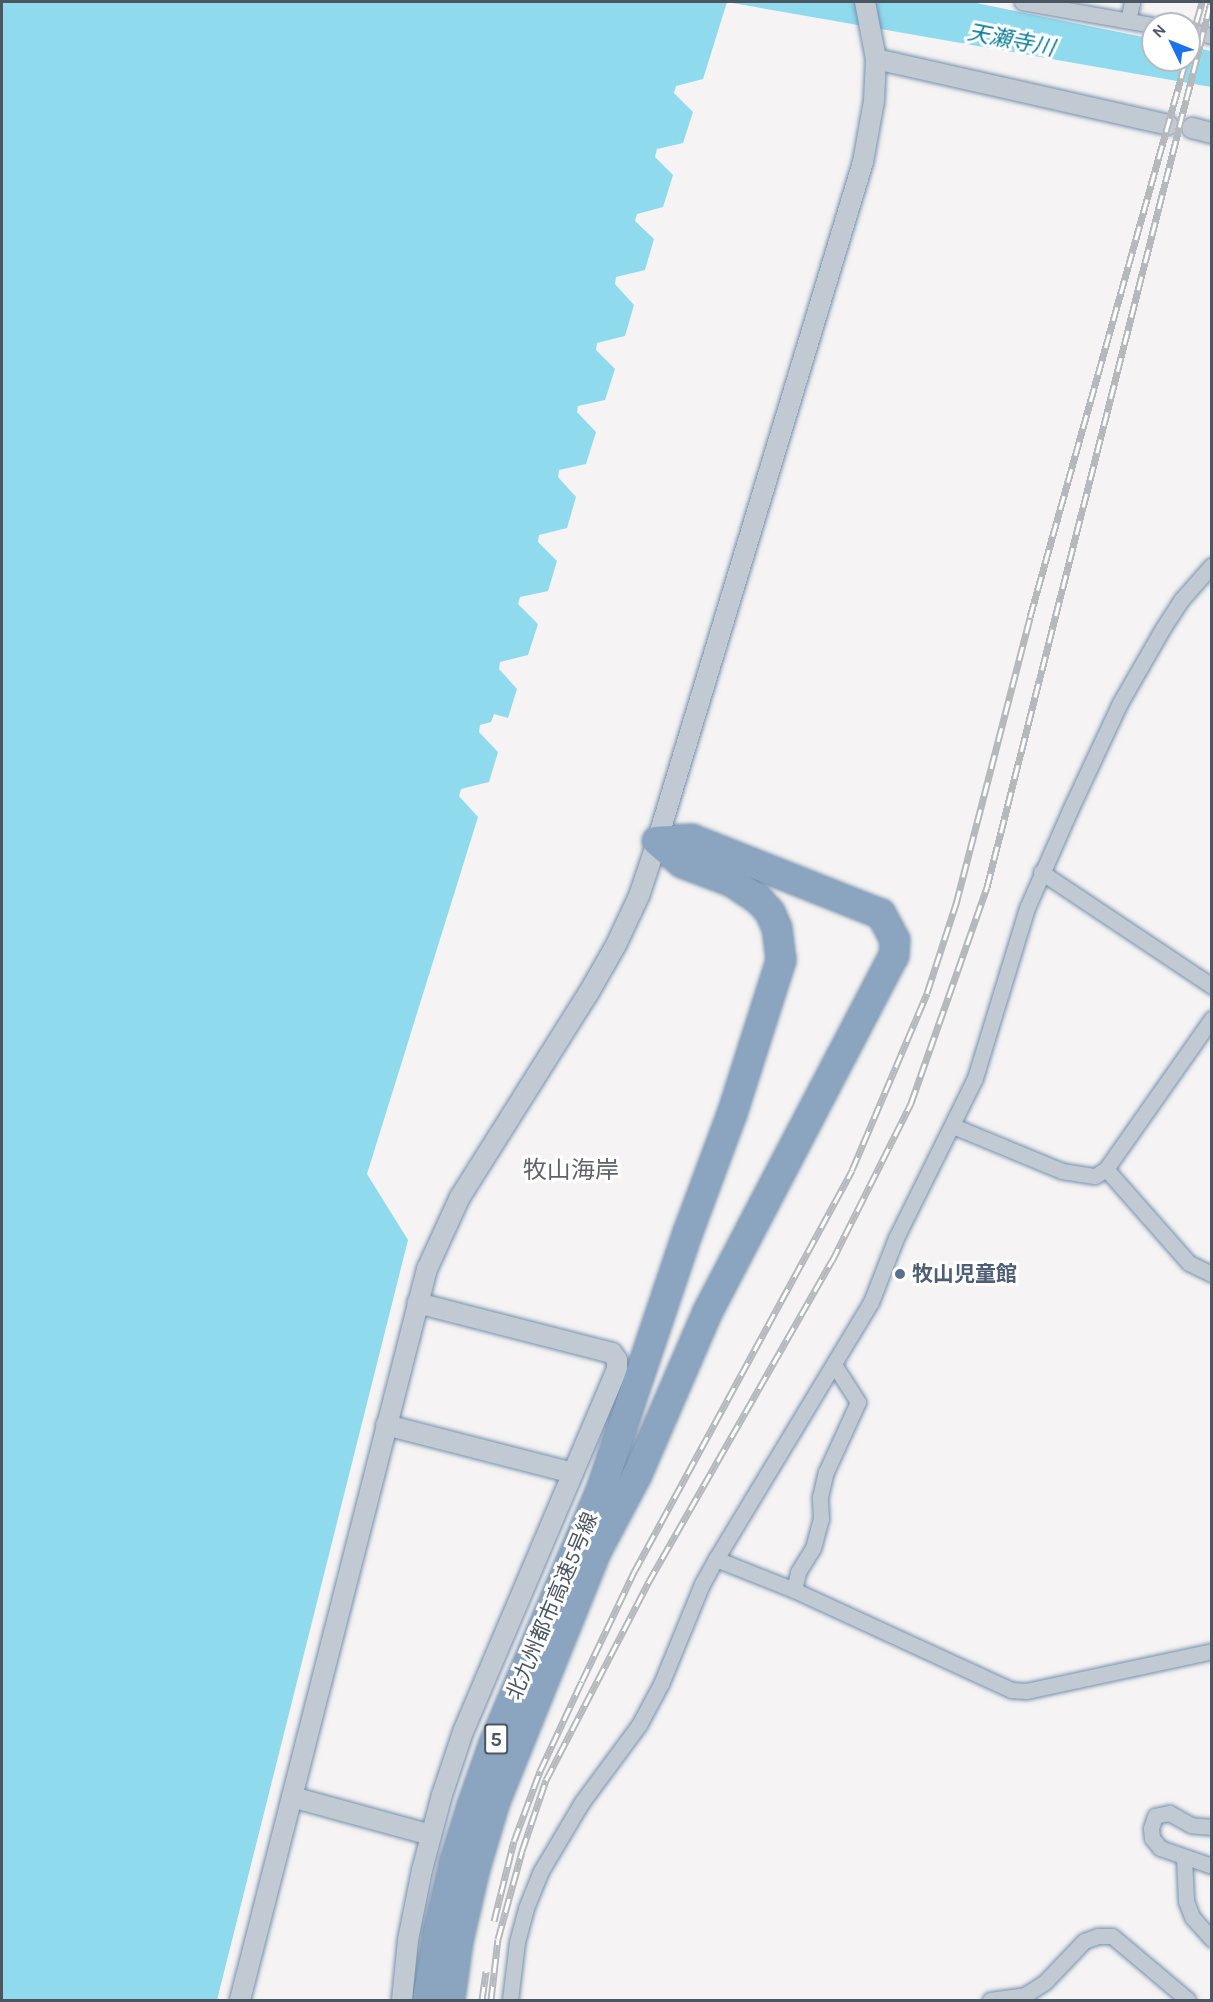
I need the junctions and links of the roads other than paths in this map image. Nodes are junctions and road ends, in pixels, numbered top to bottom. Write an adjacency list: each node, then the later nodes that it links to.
1 (865, 2): 6 (street)
2 (1022, 2): 4 (street)
3 (1132, 2): 4 (street)
4 (1128, 20): 5 (street)
5 (1141, 23)
6 (876, 59): 7 (street); 11 (street)
7 (1168, 125)
8 (1192, 128): 9 (street)
9 (1212, 133)
10 (1212, 565): 12 (street)
11 (657, 841): 18 (street); 33 (highway, 北九州都市高速5号線 / 5); 34 (highway, 北九州都市高速5号線 / 5)
12 (1041, 872): 13 (street); 15 (street)
13 (1212, 986)
14 (1212, 1018): 16 (street)
15 (953, 1126): 16 (street); 19 (street)
16 (1106, 1169): 17 (street)
17 (1212, 1274)
18 (417, 1304): 20 (street); 21 (street)
19 (835, 1366): 22 (street); 23 (street)
20 (386, 1425): 21 (street); 25 (street)
21 (573, 1473): 27 (street)
22 (716, 1559): 23 (street); 35 (street)
23 (794, 1590): 24 (street)
24 (1212, 1651)
25 (292, 1797): 27 (street); 31 (street)
26 (1212, 1827): 28 (street)
27 (431, 1835): 32 (street)
28 (1184, 1858): 29 (street); 30 (street)
29 (1212, 1866)
30 (1212, 1939)
31 (240, 2001)
32 (402, 2001)
33 (427, 2001)
34 (450, 2001)
35 (511, 2001)
36 (990, 2001): 37 (street)
37 (1188, 2001)

